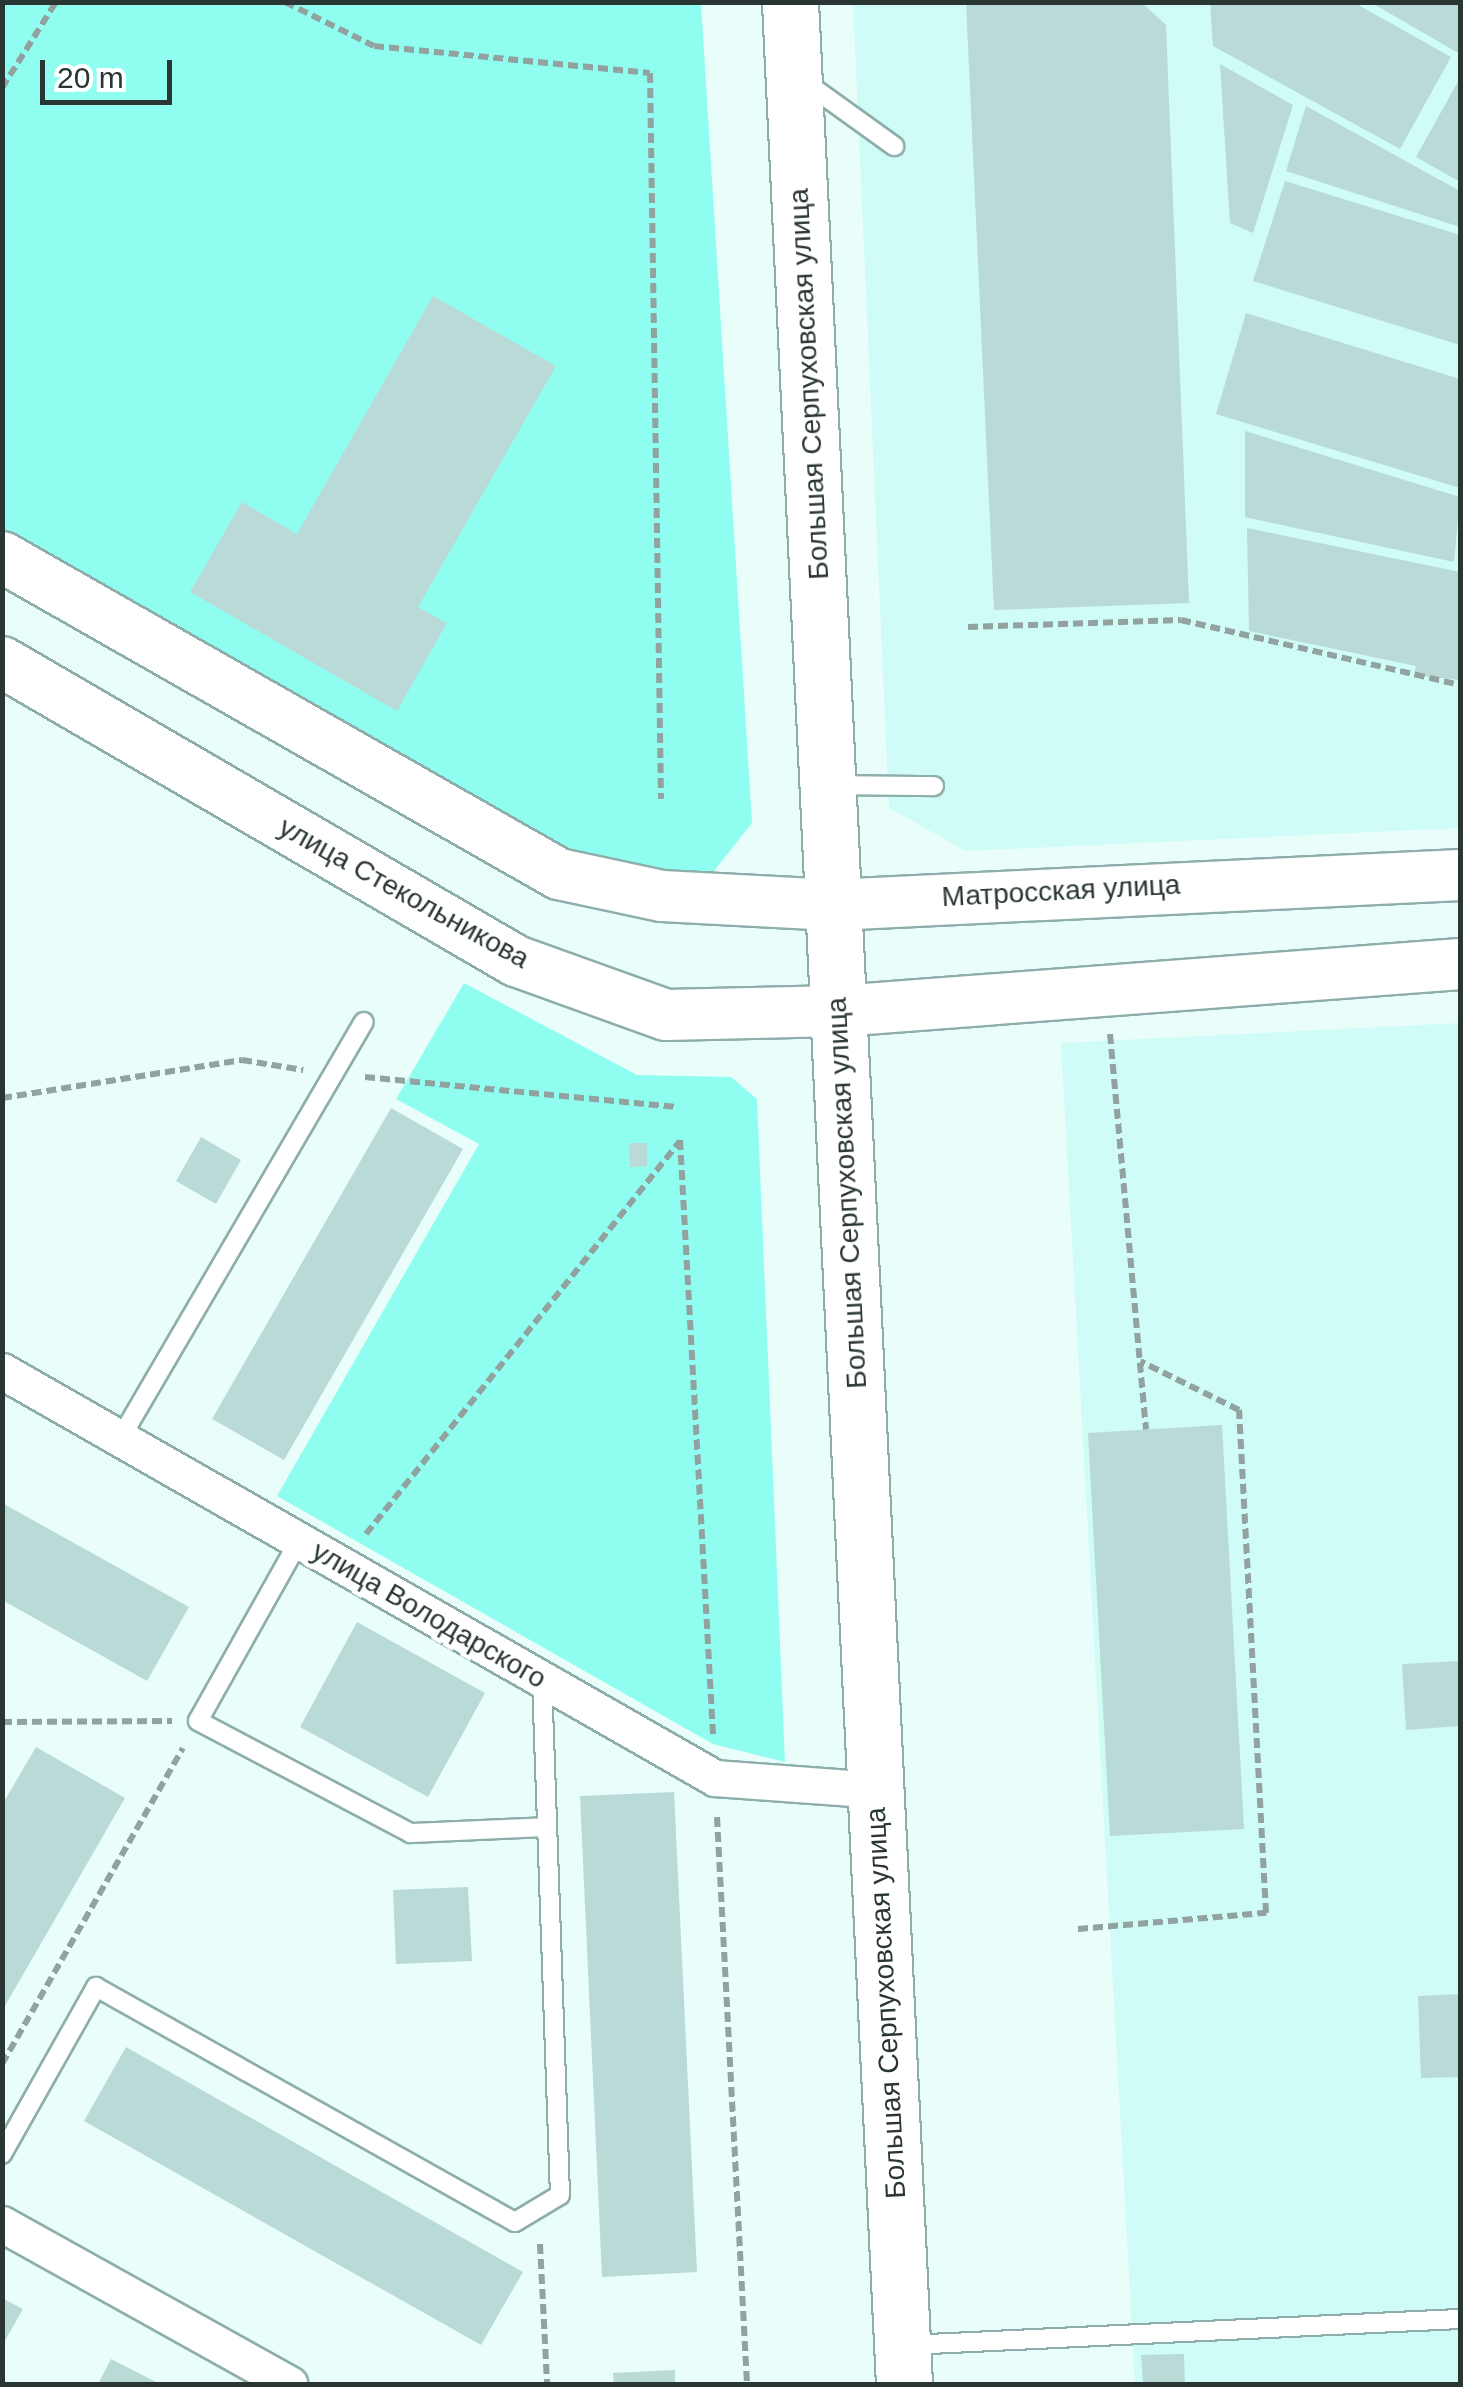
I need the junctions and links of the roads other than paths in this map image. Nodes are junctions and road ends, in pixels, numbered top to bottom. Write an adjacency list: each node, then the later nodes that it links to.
1 (790, 2): 2 (main road, Большая Серпуховская улица)
2 (794, 74): 3 (lane); 6 (main road, Большая Серпуховская улица)
3 (894, 146)
4 (2, 558): 9 (main road, Матросская улица)
5 (2, 662): 11 (main road, улица Стекольникова)
6 (830, 785): 7 (lane); 9 (main road, Большая Серпуховская улица)
7 (934, 786)
8 (1460, 874): 9 (main road, Матросская улица)
9 (833, 905): 11 (main road, Большая Серпуховская улица)
10 (1460, 964): 11 (main road)
11 (839, 1010): 17 (main road, Большая Серпуховская улица)
12 (364, 1022): 14 (lane)
13 (2, 1372): 14 (street, улица Володарского)
14 (120, 1438): 15 (street, улица Володарского)
15 (299, 1541): 16 (street, улица Володарского); 18 (lane)
16 (542, 1679): 17 (street, улица Володарского); 18 (lane)
17 (876, 1790): 22 (main road, Большая Серпуховская улица)
18 (547, 1827): 19 (lane)
19 (2, 2154)
20 (2, 2224): 23 (street)
21 (1460, 2318): 22 (lane)
22 (903, 2365)
23 (289, 2384)

